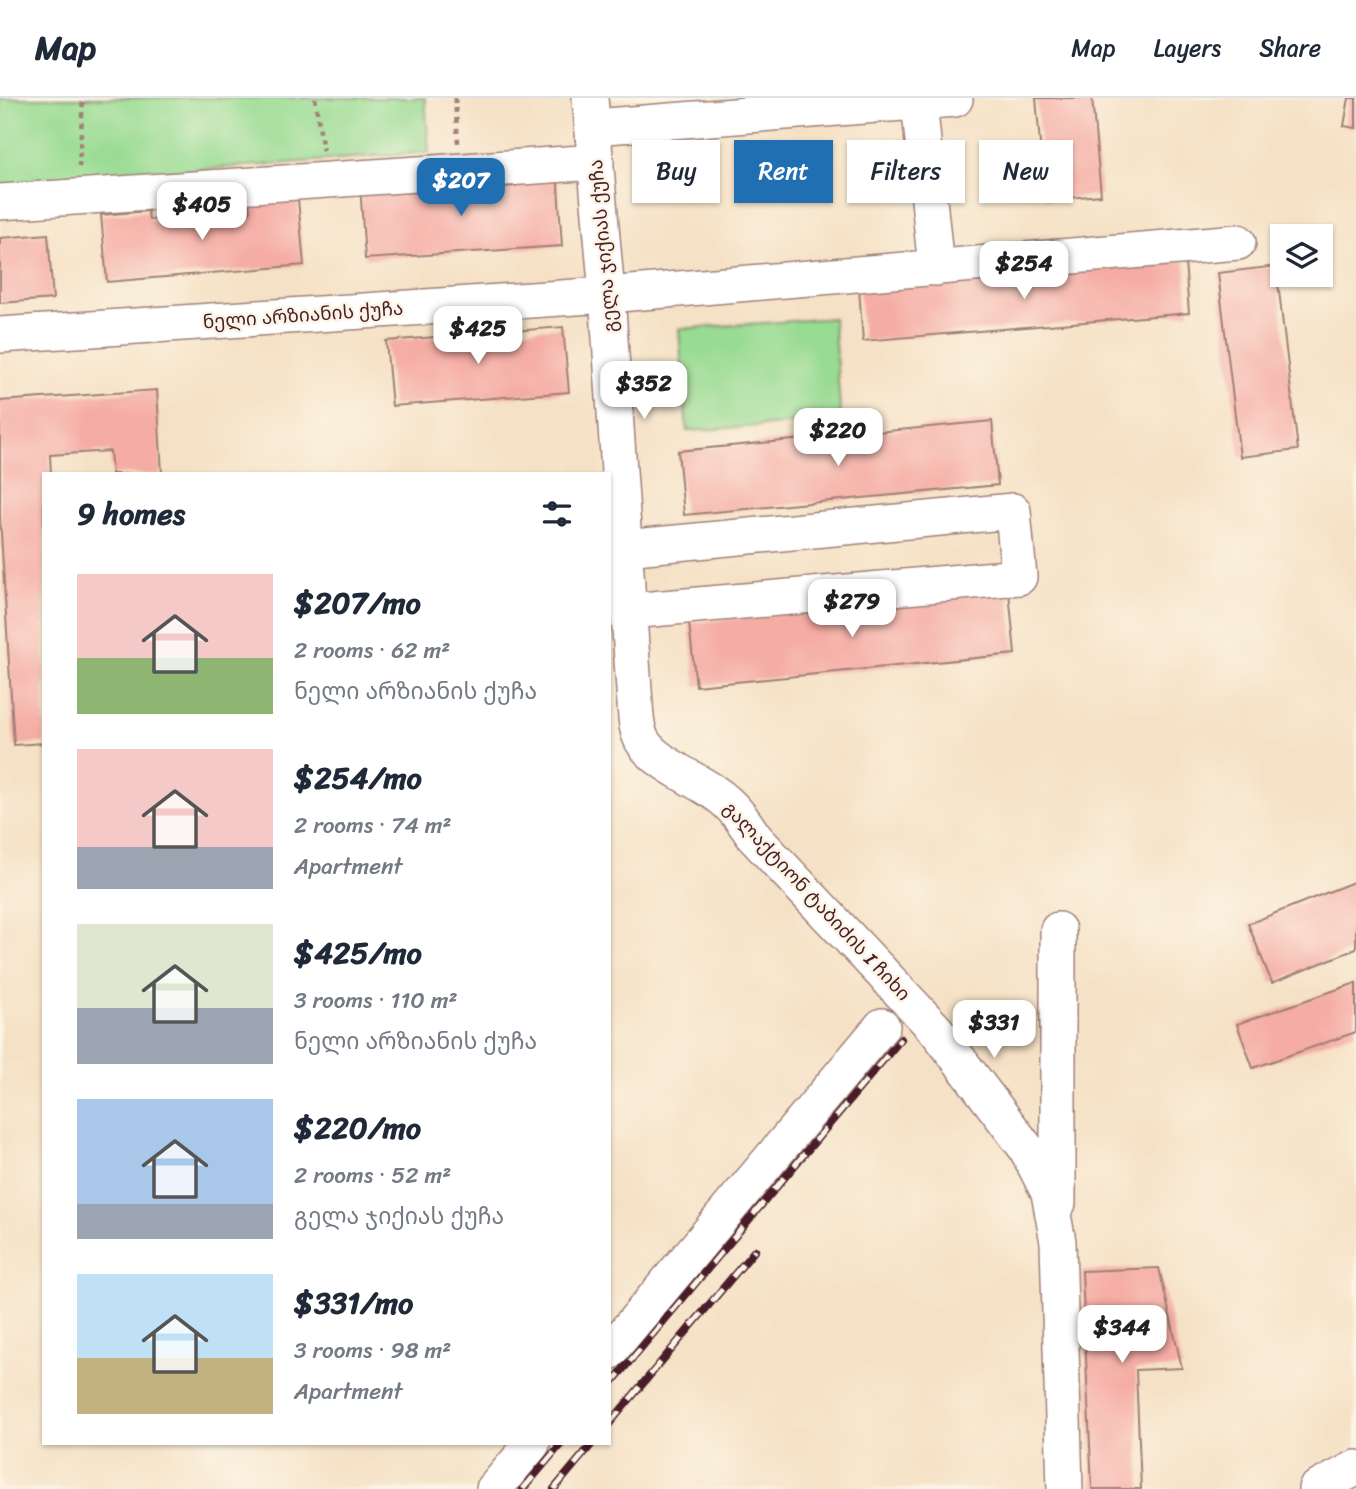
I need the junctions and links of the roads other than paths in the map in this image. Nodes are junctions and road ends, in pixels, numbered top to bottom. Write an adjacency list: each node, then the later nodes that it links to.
1 (954, 99): 2 (street)
2 (919, 102): 3 (street); 8 (street)
3 (786, 105): 4 (street)
4 (591, 113): 5 (street, გელა ჯიქიას ქუჩა)
5 (596, 162): 6 (street); 9 (street, გელა ჯიქიას ქუჩა)
6 (0, 202)
7 (1238, 242): 8 (street, ნელი არზიანის ქუჩა)
8 (936, 268): 9 (street, ნელი არზიანის ქუჩა)
9 (607, 295): 10 (street, ნელი არზიანის ქუჩა); 11 (street, გელა ჯიქიას ქუჩა)
10 (0, 335)
11 (624, 548): 12 (street, გელა ჯიქიას ქუჩა); 12 (street)
12 (629, 611): 13 (street, გელა ჯიქიას ქუჩა)
13 (664, 762): 16 (street, გალაქტიონ ტაბიძის I ჩიხი)
14 (1058, 930): 16 (street)
15 (882, 1026): 17 (street)
16 (1058, 1242): 21 (street, გალაქტიონ ტაბიძის I ჩიხი)
17 (611, 1350)
18 (531, 1445): 20 (street)
19 (1356, 1468): 22 (street)
20 (494, 1489)
21 (1065, 1489)
22 (1316, 1489)

